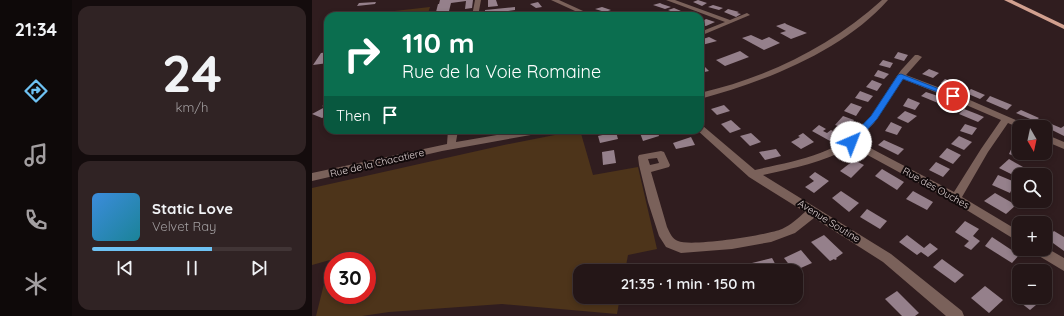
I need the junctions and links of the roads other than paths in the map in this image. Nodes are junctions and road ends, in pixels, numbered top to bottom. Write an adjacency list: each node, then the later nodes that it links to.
1 (478, 0): 7 (street)
2 (554, 0): 8 (street)
3 (668, 0): 9 (street)
4 (885, 0): 18 (street)
5 (1007, 0): 14 (main road)
6 (1018, 0): 12 (main road)
7 (476, 12)
8 (582, 12)
9 (702, 12)
10 (704, 13): 13 (street)
11 (747, 15): 13 (street)
12 (1064, 21)
13 (731, 22): 15 (street)
14 (1064, 27)
15 (704, 32)
16 (918, 57): 17 (street)
17 (901, 76): 19 (street); 25 (street)
18 (704, 95)
19 (1006, 119): 20 (street); 31 (street)
20 (1012, 122)
21 (704, 131): 29 (street, Avenue Soutine)
22 (452, 134): 27 (street)
23 (521, 134): 27 (street, Rue de la Chacatiere)
24 (1052, 140): 26 (street)
25 (851, 142): 29 (street); 31 (street, Rue des Ouches)
26 (1064, 146)
27 (447, 148): 30 (street, Rue de la Chacatiere)
28 (646, 170): 32 (street)
29 (753, 174): 32 (street, Avenue Soutine)
30 (312, 178)
31 (956, 198): 33 (street, Rue des Ouches)
32 (814, 211): 36 (street, Avenue Soutine)
33 (1012, 233)
34 (1049, 256): 35 (street)
35 (1064, 265)
36 (958, 316)

